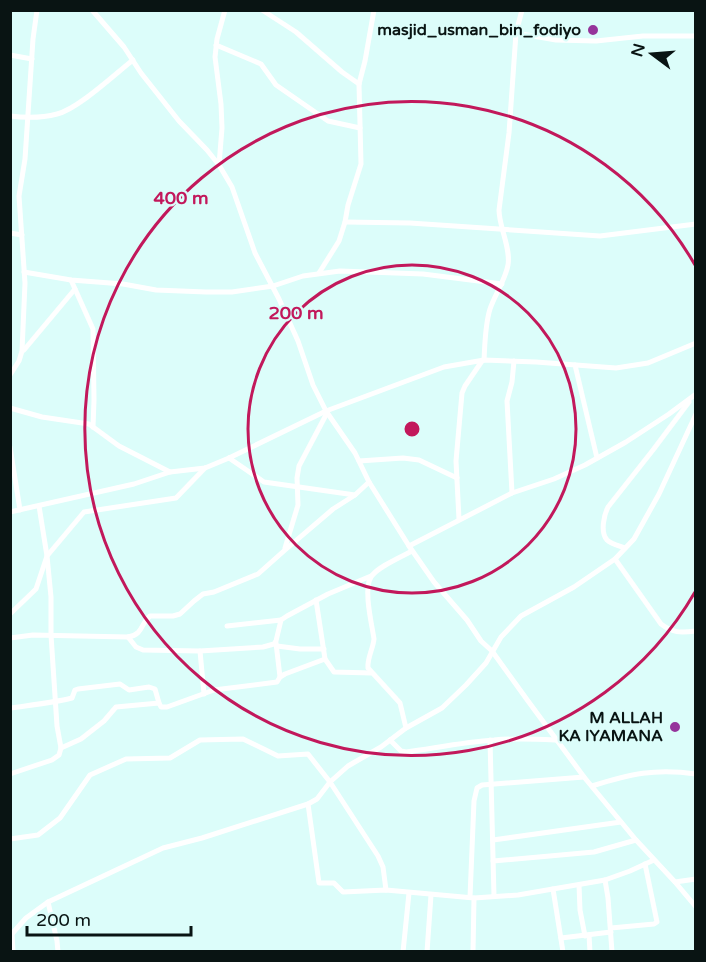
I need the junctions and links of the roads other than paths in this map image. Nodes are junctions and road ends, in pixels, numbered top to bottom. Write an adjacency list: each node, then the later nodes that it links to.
1 (37, 10): 11 (street)
2 (92, 10): 12 (street)
3 (225, 10): 9 (street)
4 (262, 10): 13 (street)
5 (374, 10): 13 (street)
6 (522, 10): 7 (street)
7 (516, 33): 8 (street); 20 (street)
8 (696, 36)
9 (216, 45): 16 (street); 17 (street)
10 (10, 55): 11 (street)
11 (32, 58): 15 (street)
12 (133, 60): 15 (street); 17 (street)
13 (359, 84): 16 (street)
14 (10, 117): 15 (street)
15 (29, 118): 22 (street)
16 (360, 128): 18 (street)
17 (219, 165): 27 (street)
18 (345, 222): 20 (street); 24 (street)
19 (696, 224): 20 (street)
20 (502, 229): 26 (street)
21 (10, 233): 22 (street)
22 (22, 235): 23 (street)
23 (24, 272): 25 (street); 30 (street)
24 (319, 273): 26 (street); 27 (street)
25 (71, 280): 27 (street); 28 (street)
26 (502, 284): 31 (street)
27 (273, 286): 37 (street)
28 (75, 290): 30 (street); 39 (street)
29 (696, 343): 33 (street)
30 (22, 351): 34 (street)
31 (483, 360): 32 (street); 37 (street); 46 (street)
32 (514, 361): 33 (street); 49 (street)
33 (575, 365): 42 (street)
34 (10, 375)
35 (694, 396): 42 (street); 56 (street)
36 (10, 408): 39 (street)
37 (327, 412): 41 (street); 43 (street); 48 (street)
38 (696, 414): 56 (street)
39 (93, 427): 45 (street)
40 (10, 447): 52 (street)
41 (229, 458): 44 (street); 48 (street)
42 (597, 458): 49 (street)
43 (359, 461): 46 (street); 47 (street)
44 (205, 468): 45 (street); 58 (street)
45 (170, 472): 51 (street)
46 (457, 477): 54 (street)
47 (369, 482): 50 (street); 55 (street)
48 (298, 486): 50 (street); 57 (street)
49 (512, 493): 54 (street)
50 (355, 495): 57 (street)
51 (39, 506): 52 (street); 58 (street)
52 (20, 510): 53 (street)
53 (10, 512)
54 (459, 519): 55 (street)
55 (410, 548): 60 (street); 72 (street)
56 (625, 548): 59 (street)
57 (285, 550): 67 (street)
58 (47, 556): 62 (street); 66 (street)
59 (615, 559): 65 (street); 72 (street)
60 (371, 576): 61 (street); 74 (street)
61 (316, 600): 63 (street); 70 (street)
62 (10, 614)
63 (281, 620): 64 (street); 69 (street)
64 (227, 626)
65 (696, 631)
66 (51, 636): 67 (street); 68 (street); 77 (street)
67 (128, 637): 71 (street)
68 (10, 638)
69 (277, 643): 70 (street); 71 (street); 75 (street)
70 (324, 649): 73 (street)
71 (200, 651): 76 (street)
72 (492, 651): 80 (street); 83 (street)
73 (325, 659): 74 (street); 75 (street)
74 (371, 673): 80 (street)
75 (280, 677): 76 (street)
76 (204, 694): 78 (street)
77 (56, 702): 78 (street); 79 (street); 84 (street)
78 (159, 703): 84 (street)
79 (10, 708)
80 (406, 728): 81 (street)
81 (390, 740): 82 (street); 88 (street)
82 (490, 740): 83 (street); 89 (street)
83 (556, 740): 87 (street)
84 (61, 748): 85 (street)
85 (10, 774)
86 (696, 774): 90 (street)
87 (584, 777): 89 (street); 90 (street)
88 (330, 782): 91 (street); 93 (street); 104 (street)
89 (492, 784): 94 (street); 108 (street)
90 (591, 786): 92 (street)
91 (308, 804): 104 (street); 109 (street)
92 (621, 822): 94 (street); 95 (street)
93 (10, 839)
94 (493, 840): 97 (street)
95 (636, 840): 96 (street); 97 (street)
96 (654, 860): 98 (street); 101 (street)
97 (494, 861): 107 (street)
98 (645, 864): 100 (street); 111 (street)
99 (696, 879): 101 (street)
100 (605, 880): 102 (street); 111 (street)
101 (675, 882): 110 (street)
102 (579, 885): 103 (street); 113 (street)
103 (553, 889): 107 (street); 114 (street)
104 (386, 890): 105 (street)
105 (409, 893): 106 (street); 117 (street)
106 (431, 895): 108 (street); 118 (street)
107 (494, 896): 108 (street)
108 (472, 897): 119 (street)
109 (48, 902): 112 (street); 116 (street)
110 (696, 907)
111 (611, 930): 113 (street); 122 (street)
112 (11, 935): 115 (street)
113 (587, 935): 114 (street); 121 (street)
114 (561, 938): 120 (street)
115 (13, 951)
116 (58, 951)
117 (403, 951)
118 (427, 951)
119 (473, 951)
120 (563, 951)
121 (590, 951)
122 (612, 951)

